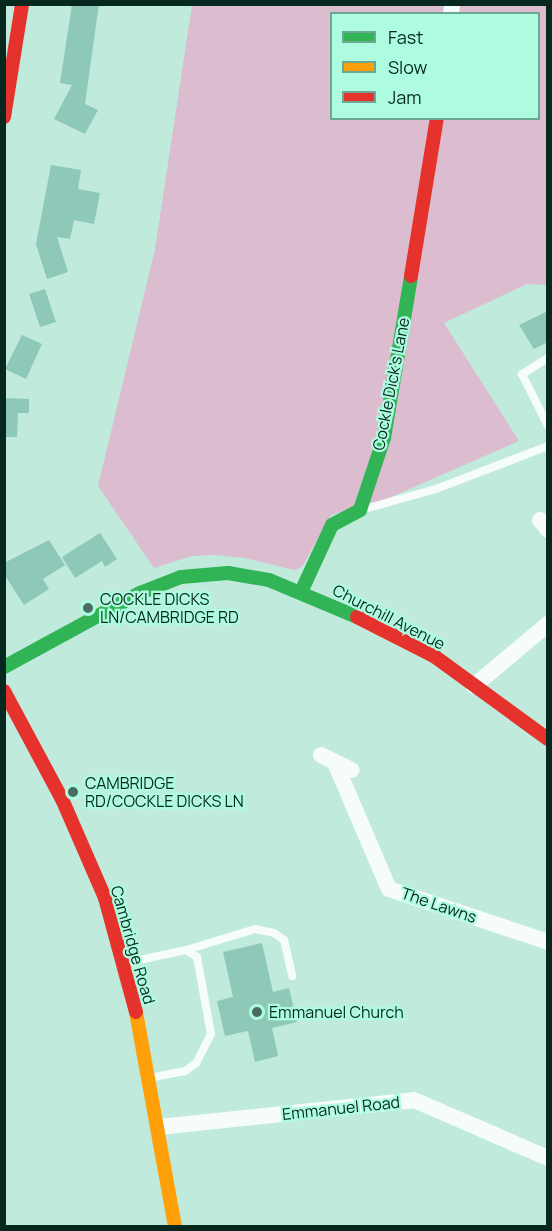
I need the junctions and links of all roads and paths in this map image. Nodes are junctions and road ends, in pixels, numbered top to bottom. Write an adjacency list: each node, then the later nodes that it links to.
1 (22, 4): 2 (main road)
2 (5, 113)
3 (437, 120): 7 (main road, Cockle Dick's Lane)
4 (548, 358): 5 (lane)
5 (548, 426)
6 (548, 446): 7 (lane)
7 (360, 510): 8 (main road)
8 (301, 592): 10 (main road); 11 (main road, Churchill Avenue)
9 (548, 624): 11 (street)
10 (4, 667)
11 (474, 686): 13 (main road, Churchill Avenue)
12 (4, 691): 17 (main road, Cambridge Road)
13 (548, 739)
14 (321, 755): 15 (street, The Lawns)
15 (548, 942)
16 (186, 950): 17 (lane); 18 (lane); 19 (lane)
17 (124, 964): 19 (main road, Cambridge Road)
18 (292, 976)
19 (149, 1078): 20 (main road, Cambridge Road)
20 (159, 1127): 21 (street, Emmanuel Road); 22 (main road, Cambridge Road)
21 (548, 1158)
22 (175, 1227)

